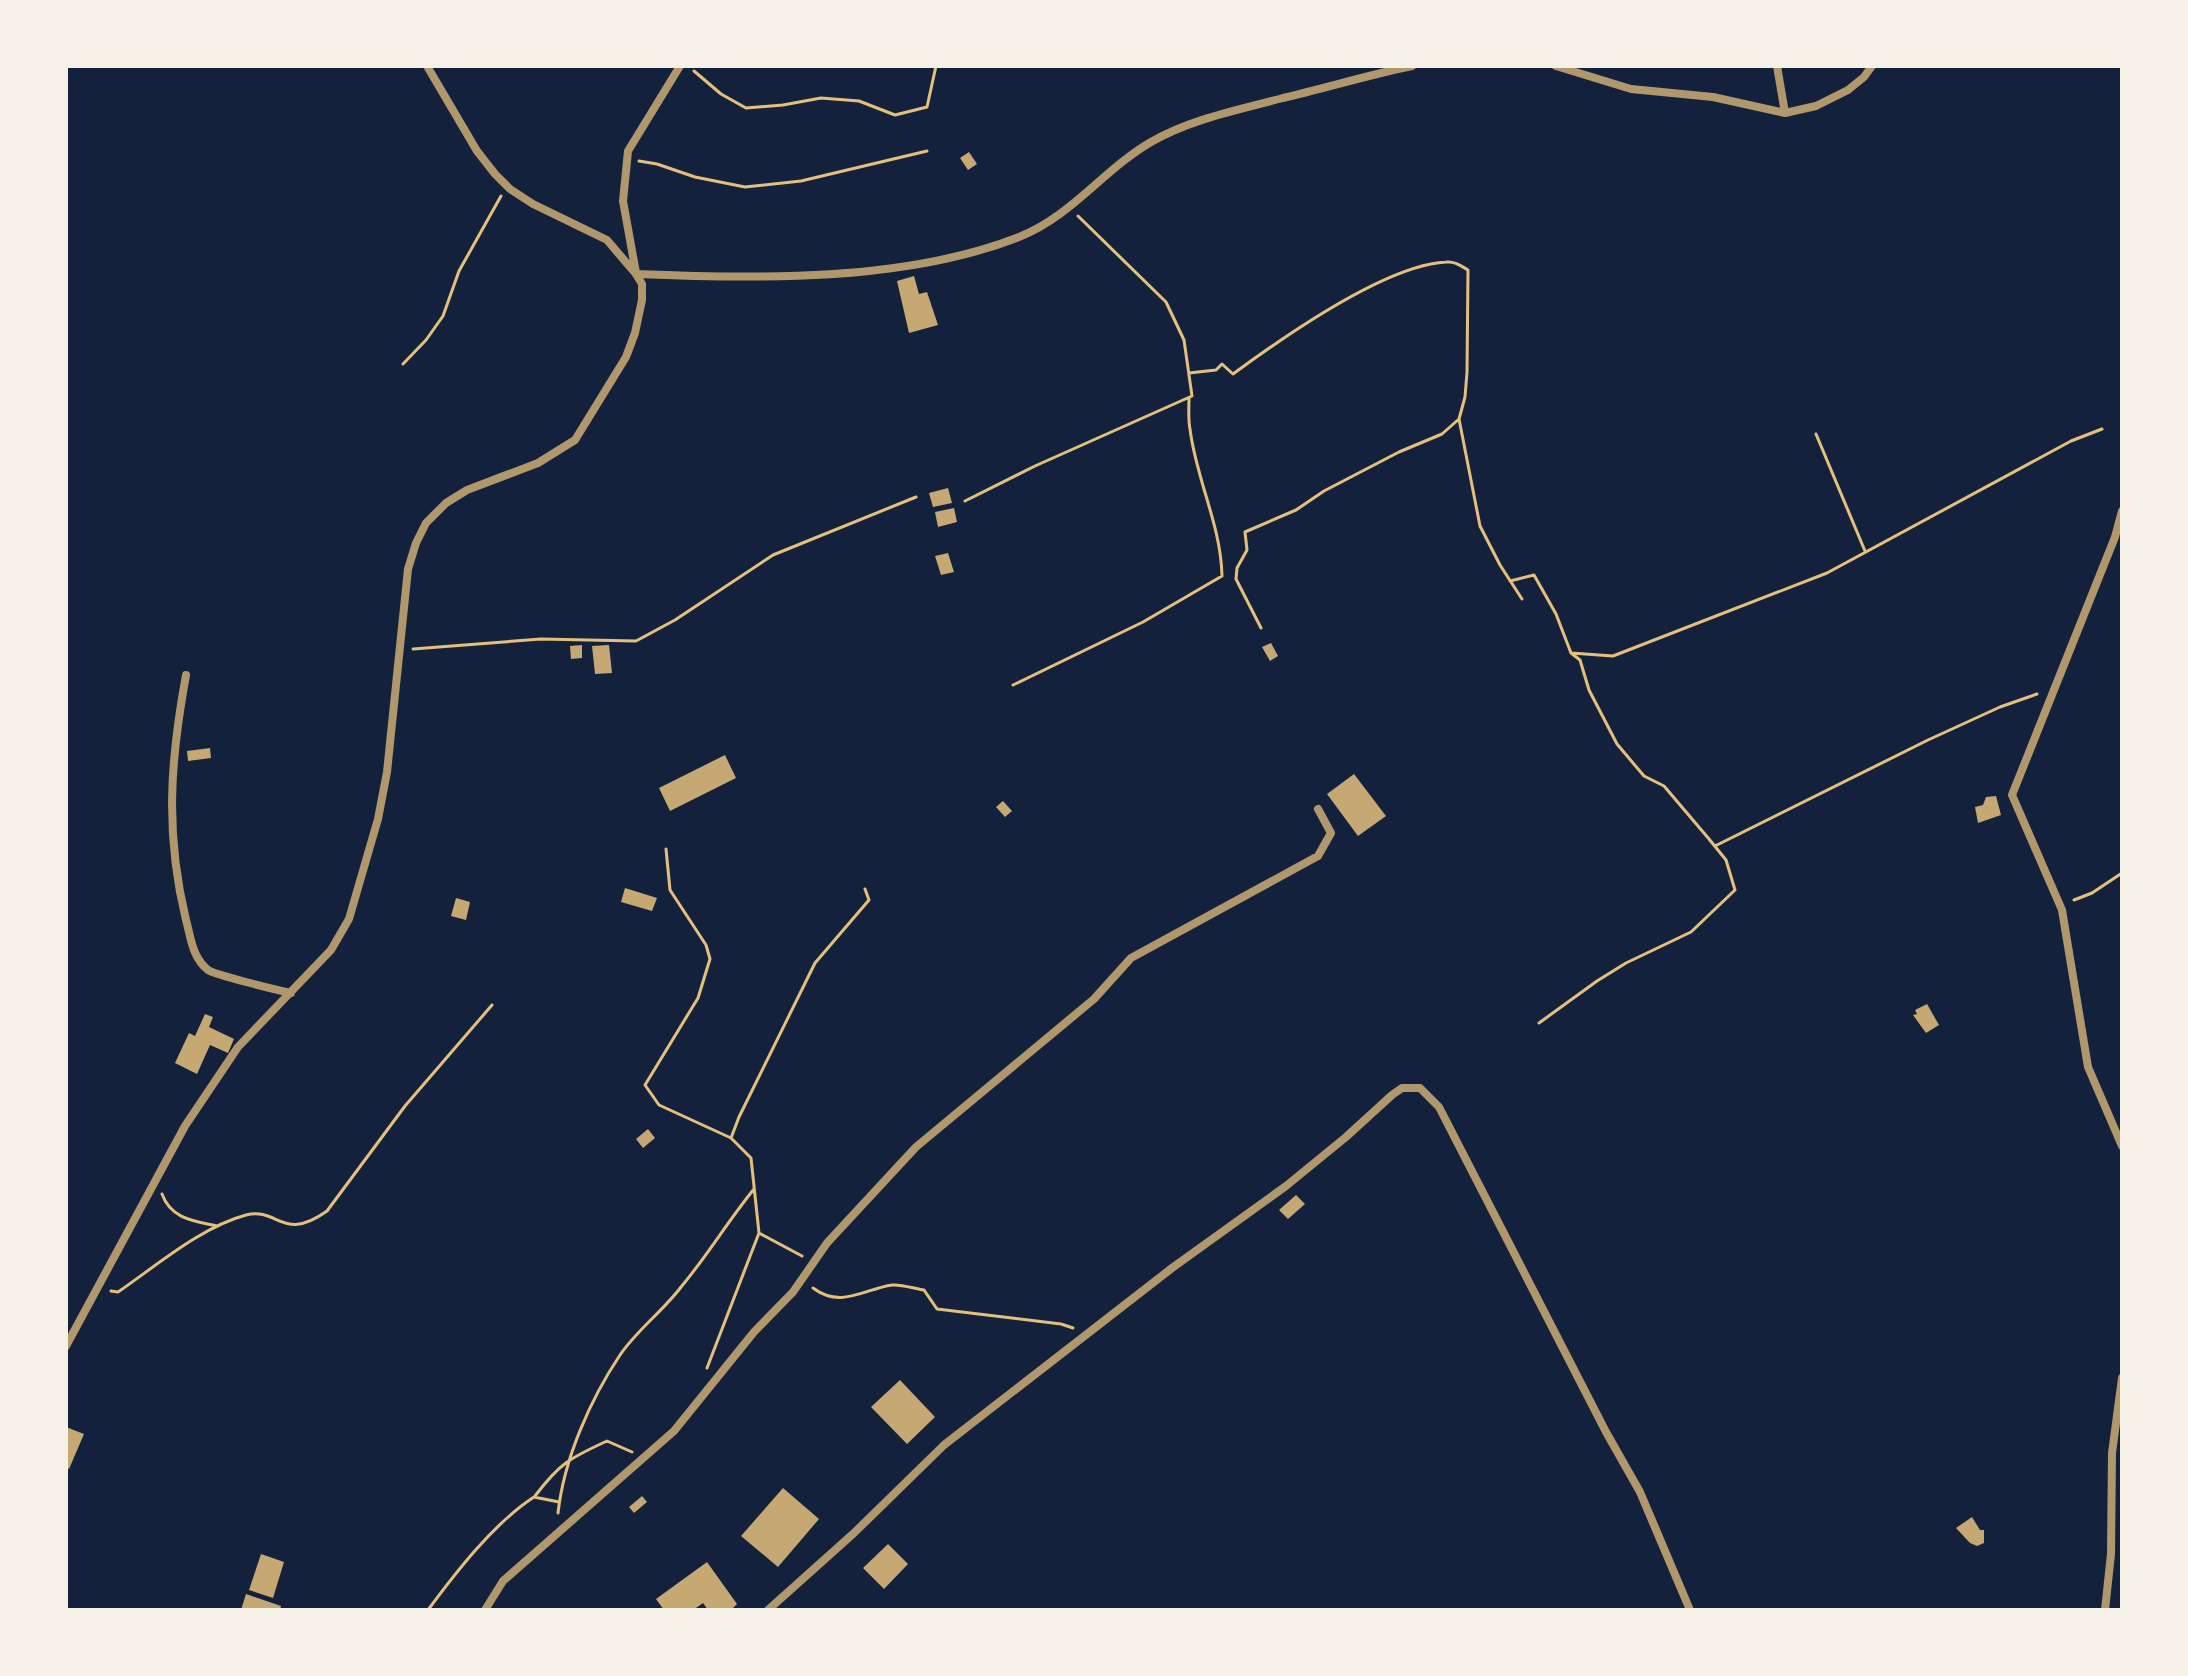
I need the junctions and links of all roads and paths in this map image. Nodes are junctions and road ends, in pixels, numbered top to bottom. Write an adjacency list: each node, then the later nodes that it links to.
1 (427, 66): 12 (street)
2 (680, 66): 11 (street)
3 (688, 66): 4 (path)
4 (936, 66)
5 (1412, 66): 13 (street)
6 (1556, 66): 9 (street)
7 (1777, 66): 9 (street)
8 (1872, 66): 9 (street)
9 (1785, 113)
10 (927, 151): 11 (path)
11 (627, 159): 14 (street)
12 (508, 187): 14 (street); 15 (path)
13 (1070, 208): 14 (street); 16 (path)
14 (636, 274): 28 (street)
15 (403, 364)
16 (1189, 373): 17 (path); 18 (path)
17 (1189, 398): 22 (path); 31 (path)
18 (1459, 419): 25 (path); 27 (path)
19 (2102, 429): 24 (path)
20 (1816, 434): 24 (path)
21 (916, 497): 28 (path)
22 (965, 501)
23 (2122, 511): 32 (street)
24 (1865, 551): 29 (path)
25 (1510, 581): 26 (path); 29 (path)
26 (1522, 599)
27 (1261, 628)
28 (401, 649): 39 (street)
29 (1571, 653): 34 (path)
30 (186, 675): 39 (street)
31 (1013, 685)
32 (2055, 688): 34 (path); 38 (street)
33 (1318, 809): 48 (street)
34 (1715, 846): 41 (path)
35 (666, 849): 42 (path)
36 (2122, 873): 38 (path)
37 (865, 889): 42 (path)
38 (2060, 905): 43 (street)
39 (291, 993): 44 (street)
40 (492, 1005): 46 (path)
41 (1539, 1023)
42 (731, 1138): 45 (path)
43 (2122, 1146)
44 (157, 1179): 46 (path); 49 (street)
45 (754, 1189): 47 (path); 54 (path)
46 (217, 1226): 49 (path)
47 (759, 1233): 48 (path); 52 (path)
48 (808, 1269): 50 (path); 55 (street)
49 (97, 1291): 51 (street)
50 (1087, 1335): 61 (street); 62 (street)
51 (66, 1346)
52 (706, 1369)
53 (2122, 1378): 63 (street)
54 (571, 1457): 55 (path); 56 (path); 57 (path)
55 (643, 1457): 58 (street)
56 (534, 1497): 57 (path); 59 (path)
57 (559, 1502): 58 (path)
58 (555, 1535): 60 (street)
59 (428, 1610)
60 (485, 1610)
61 (768, 1610)
62 (1690, 1610)
63 (2105, 1610)

